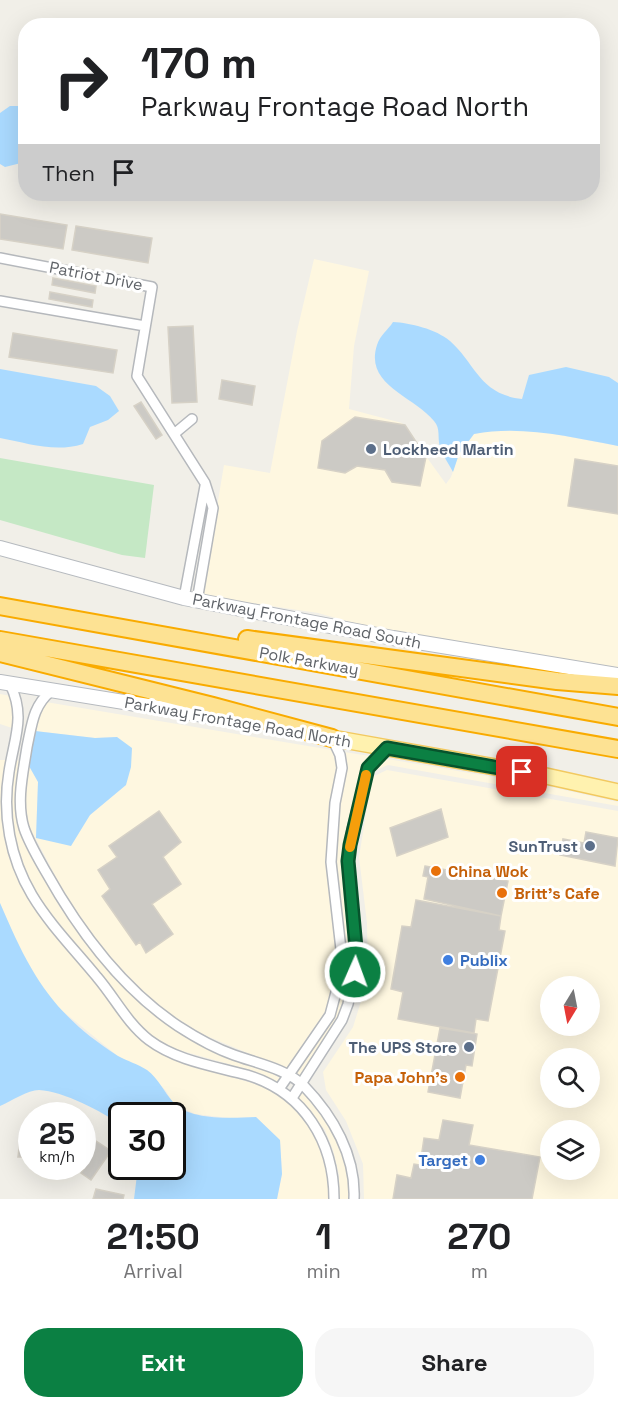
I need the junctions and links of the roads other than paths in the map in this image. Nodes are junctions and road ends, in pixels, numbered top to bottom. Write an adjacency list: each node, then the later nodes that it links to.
1 (0, 258): 3 (street, Patriot Drive)
2 (0, 301): 3 (street)
3 (145, 326): 5 (street, Patriot Drive)
4 (192, 419): 5 (street)
5 (174, 434): 7 (street, Patriot Drive)
6 (0, 548): 7 (main road, Parkway Frontage Road South)
7 (191, 599): 12 (main road, Parkway Frontage Road South)
8 (0, 606): 9 (highway, Polk Parkway)
9 (30, 611): 14 (highway); 16 (highway, Polk Parkway)
10 (0, 640): 19 (highway, Polk Parkway)
11 (0, 653): 17 (highway)
12 (618, 675)
13 (5, 683): 15 (main road, Parkway Frontage Road North); 23 (street)
14 (618, 686)
15 (51, 691): 17 (main road, Parkway Frontage Road North); 21 (street)
16 (618, 717)
17 (332, 738): 18 (main road, Parkway Frontage Road North); 21 (street)
18 (387, 748): 20 (main road, Parkway Frontage Road North); 22 (street)
19 (618, 749)
20 (618, 792)
21 (287, 1076): 22 (street); 23 (street)
22 (301, 1084): 24 (street); 26 (street)
23 (279, 1089): 24 (street)
24 (292, 1098): 25 (street)
25 (334, 1199)
26 (354, 1199)

